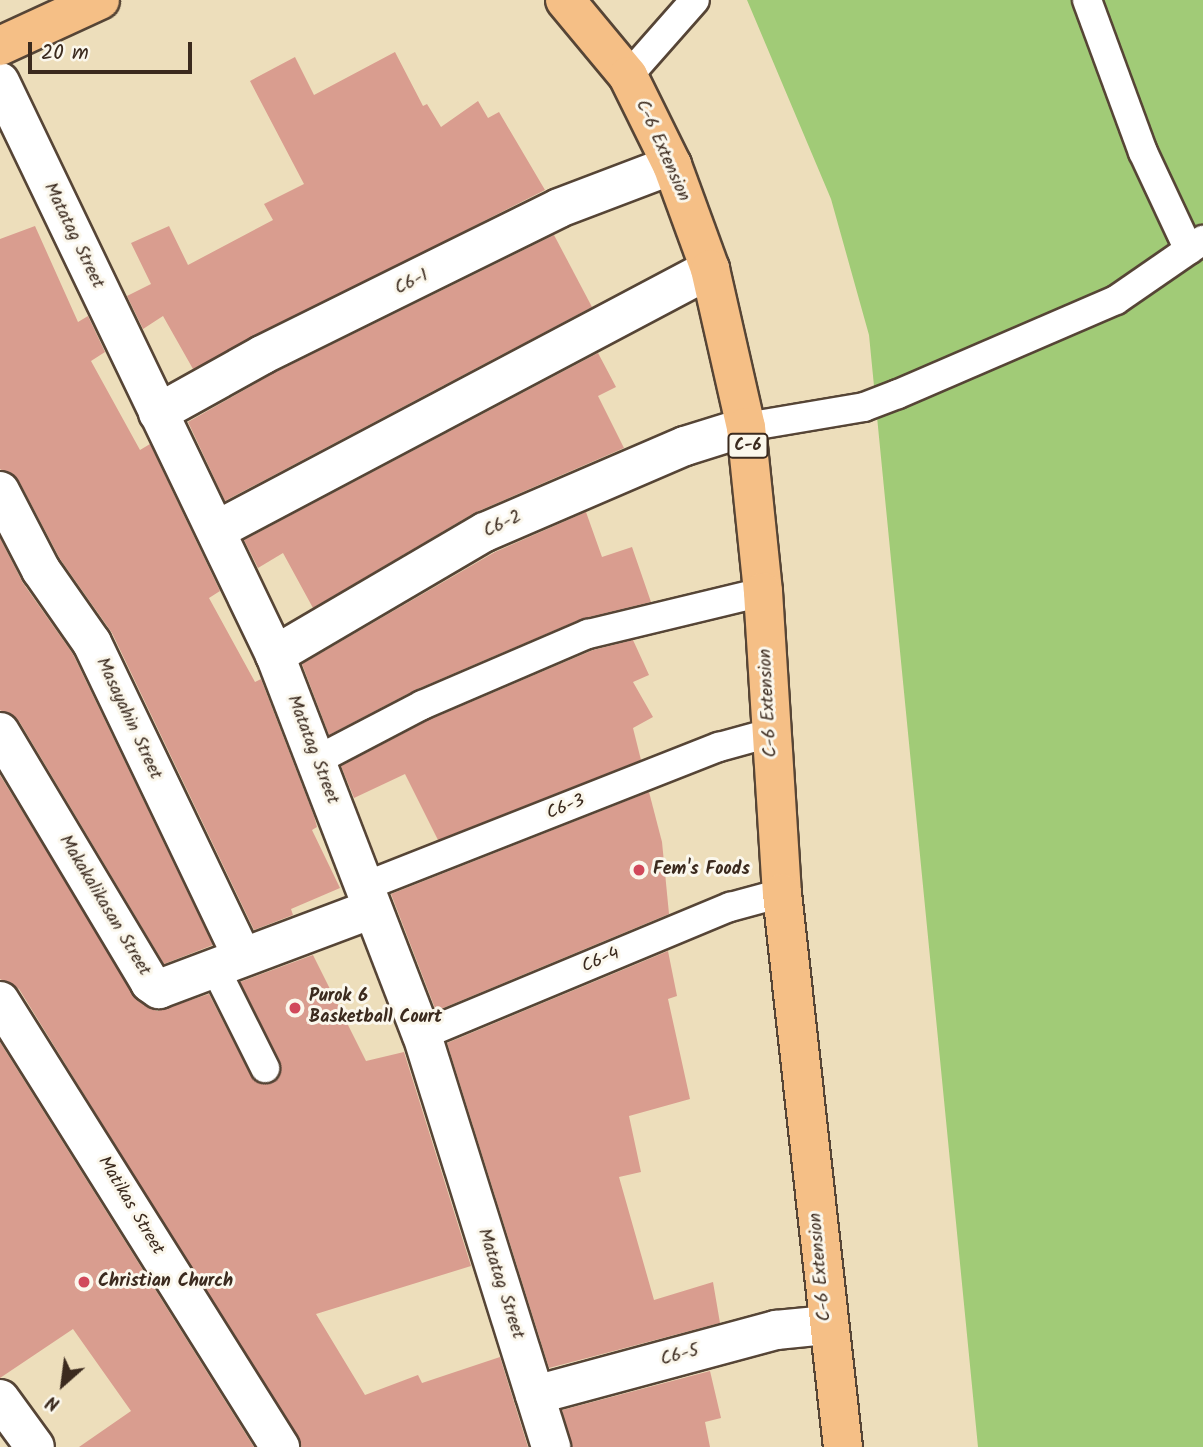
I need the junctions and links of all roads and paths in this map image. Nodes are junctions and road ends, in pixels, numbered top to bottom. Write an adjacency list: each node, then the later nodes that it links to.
1 (100, 0): 5 (main road)
2 (565, 0): 6 (main road, C-6 Extension / C-6)
3 (695, 0): 6 (lane)
4 (1087, 0): 9 (lane)
5 (0, 46)
6 (628, 76): 8 (main road, C-6 Extension / C-6)
7 (0, 82): 11 (street, Matatag Street)
8 (672, 165): 10 (main road, C-6 Extension / C-6); 11 (street, C6-1)
9 (1196, 245): 12 (lane)
10 (710, 269): 12 (main road, C-6 Extension / C-6); 14 (street)
11 (158, 413): 14 (street, Matatag Street)
12 (746, 427): 15 (main road, C-6 Extension / C-6); 16 (street, C6-2)
13 (0, 491): 22 (street, Masayahin Street)
14 (217, 530): 16 (street, Matatag Street)
15 (764, 592): 18 (main road, C-6 Extension / C-6); 19 (lane)
16 (275, 655): 19 (street, Matatag Street)
17 (0, 733): 22 (street, Makakalikasan Street)
18 (770, 733): 20 (main road, C-6 Extension / C-6); 21 (lane, C6-3)
19 (317, 760): 21 (street, Matatag Street)
20 (782, 893): 24 (lane, C6-4); 26 (main road, C-6 Extension / C-6)
21 (368, 898): 22 (street, Makakalikasan Street); 24 (street, Matatag Street)
22 (228, 962): 25 (lane)
23 (0, 1002): 30 (street, Matikas Street)
24 (422, 1035): 27 (street, Matatag Street)
25 (265, 1068)
26 (826, 1325): 27 (street, C6-5); 32 (main road, C-6 Extension)
27 (535, 1395): 31 (street, Matatag Street)
28 (0, 1399): 29 (street)
29 (35, 1447)
30 (280, 1447)
31 (551, 1447)
32 (843, 1447)

